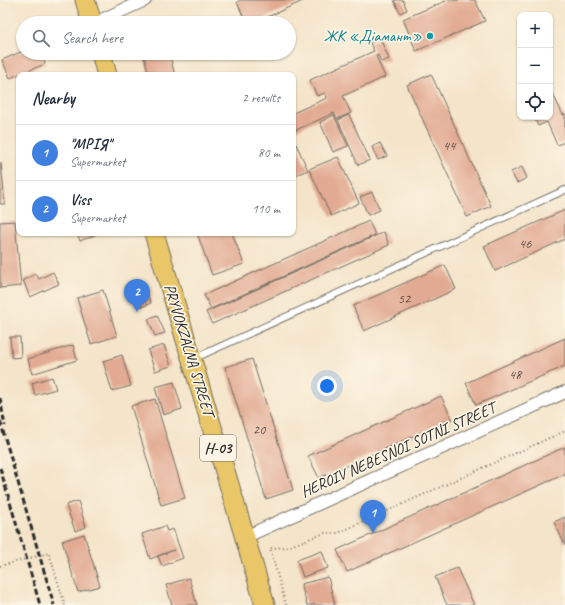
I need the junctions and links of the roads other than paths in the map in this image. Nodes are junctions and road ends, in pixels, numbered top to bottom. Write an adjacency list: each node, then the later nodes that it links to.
1 (85, 0): 3 (main road)
2 (145, 0): 4 (street)
3 (91, 16)
4 (109, 16)
5 (103, 60): 6 (main road)
6 (106, 72)
7 (565, 190): 9 (lane)
8 (155, 236): 9 (main road, PRYVOKZALNA STREET / Н-03)
9 (192, 359): 11 (main road, PRYVOKZALNA STREET / Н-03)
10 (565, 392): 11 (street, HEROIV NEBESNOI SOTNI STREET)
11 (245, 537): 12 (main road, PRYVOKZALNA STREET / Н-03)
12 (265, 605)

